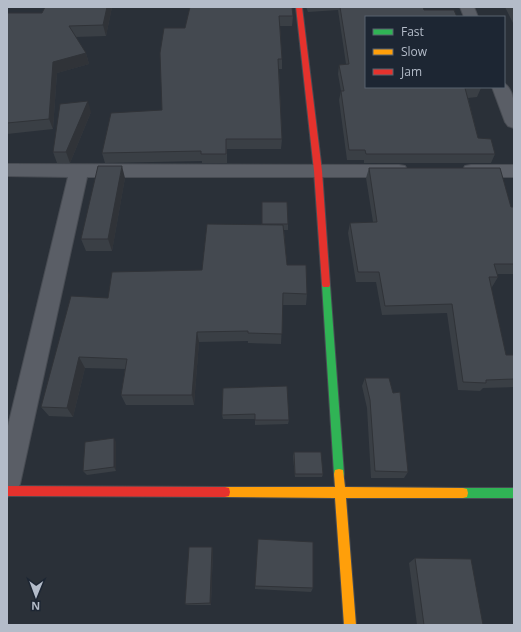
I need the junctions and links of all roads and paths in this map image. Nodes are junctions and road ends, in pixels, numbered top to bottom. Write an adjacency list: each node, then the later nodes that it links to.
1 (299, 7): 6 (street)
2 (500, 88): 3 (street)
3 (514, 122)
4 (7, 170): 5 (street)
5 (79, 170): 6 (street); 10 (street)
6 (318, 171): 7 (street); 12 (street)
7 (420, 171)
8 (451, 171): 9 (street)
9 (514, 171)
10 (7, 484)
11 (7, 491): 12 (street)
12 (340, 493): 13 (street); 14 (street)
13 (514, 493)
14 (350, 625)

